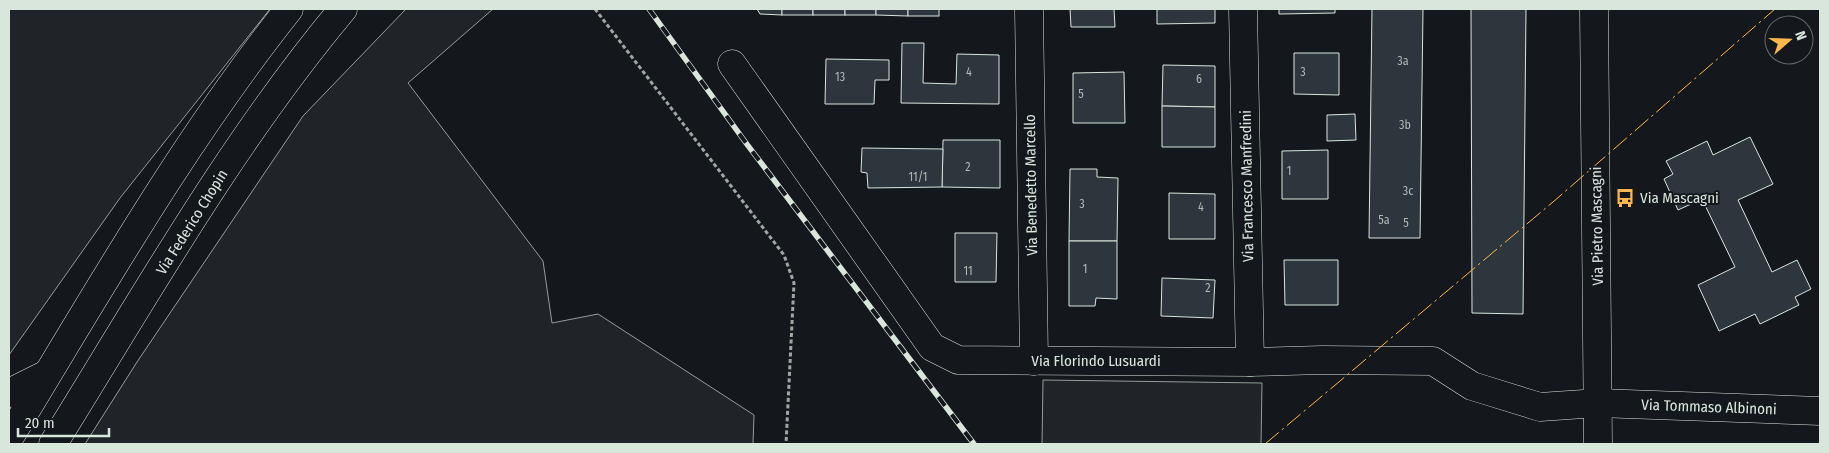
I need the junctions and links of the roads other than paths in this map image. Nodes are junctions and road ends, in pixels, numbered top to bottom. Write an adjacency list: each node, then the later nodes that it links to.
1 (289, 9): 9 (street)
2 (343, 9): 14 (street, Via Federico Chopin)
3 (1029, 9): 7 (street, Via Benedetto Marcello)
4 (1243, 9): 8 (street, Via Francesco Manfredini)
5 (1594, 9): 11 (street, Via Pietro Mascagni)
6 (732, 64): 7 (street, Via Florindo Lusuardi)
7 (1034, 361): 8 (street, Via Florindo Lusuardi)
8 (1250, 362): 11 (street, Via Florindo Lusuardi)
9 (47, 374): 10 (street); 13 (street)
10 (9, 393)
11 (1598, 403): 12 (street, Via Tommaso Albinoni); 15 (street, Via Pietro Mascagni)
12 (1820, 411)
13 (9, 438)
14 (53, 444)
15 (1598, 444)

